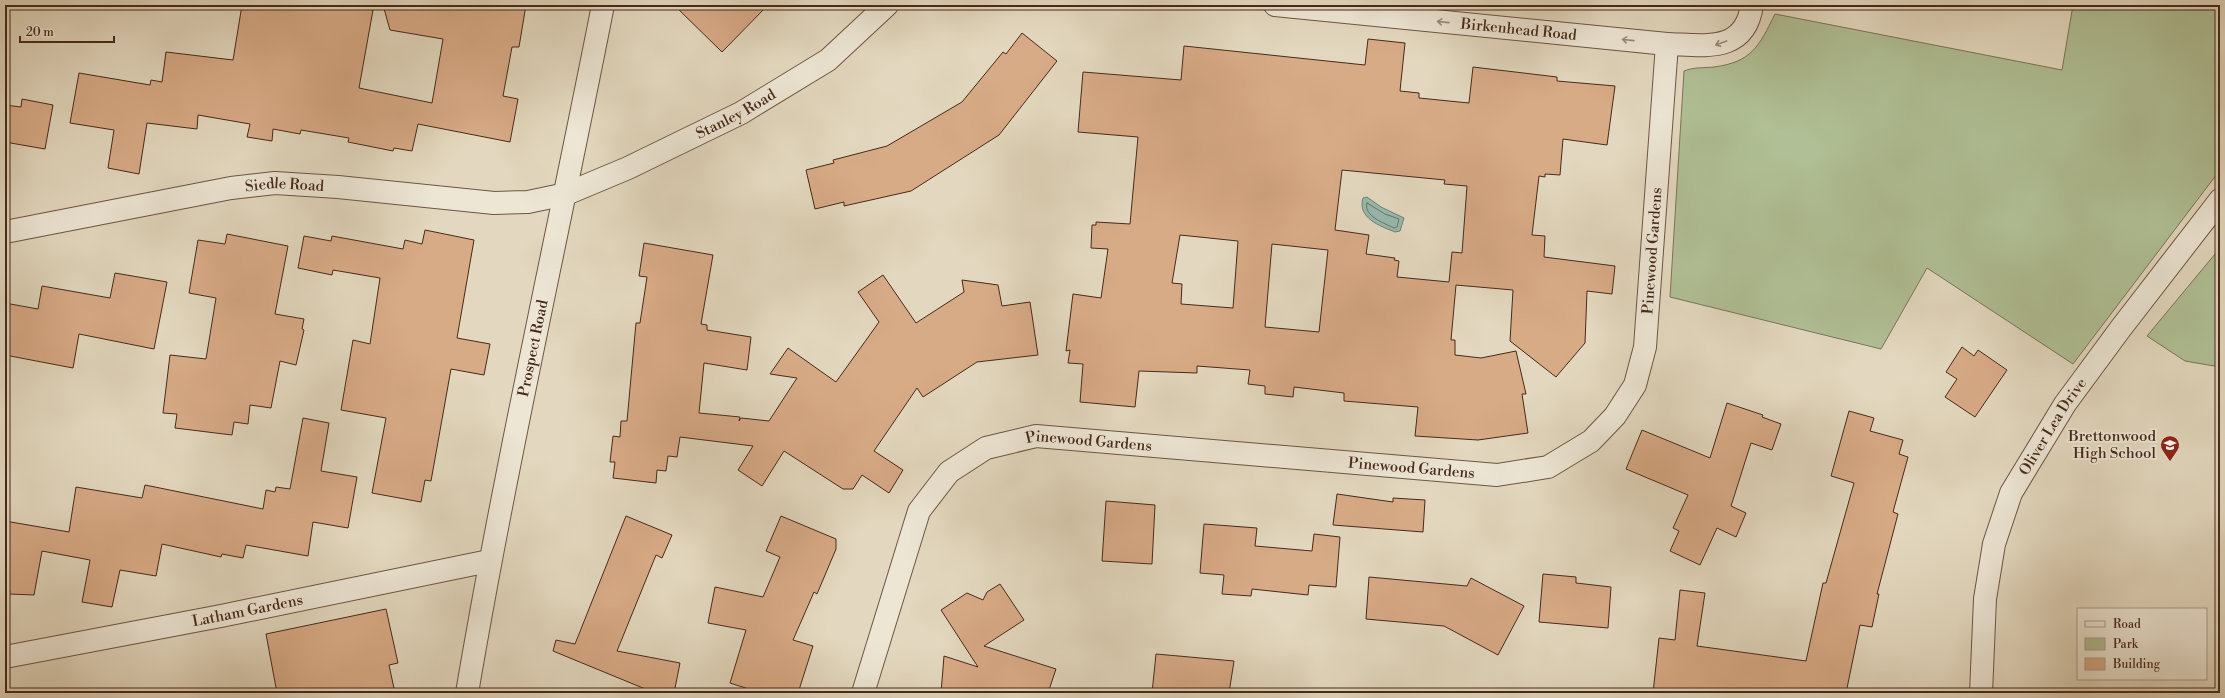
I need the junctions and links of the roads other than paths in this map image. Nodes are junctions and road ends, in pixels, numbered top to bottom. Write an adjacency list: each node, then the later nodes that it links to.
1 (603, 5): 6 (street, Prospect Road)
2 (887, 5): 6 (street, Stanley Road)
3 (1275, 5): 5 (street, Birkenhead Road, one-way to 3)
4 (1752, 5): 5 (street, one-way to 5)
5 (1667, 44): 12 (street, Pinewood Gardens)
6 (566, 194): 8 (street, Siedle Road); 9 (street, Prospect Road)
7 (2220, 200): 13 (street, Oliver Lea Drive)
8 (5, 232)
9 (489, 561): 10 (street, Latham Gardens); 11 (street, Prospect Road)
10 (5, 657)
11 (467, 693)
12 (862, 693)
13 (1981, 693)

